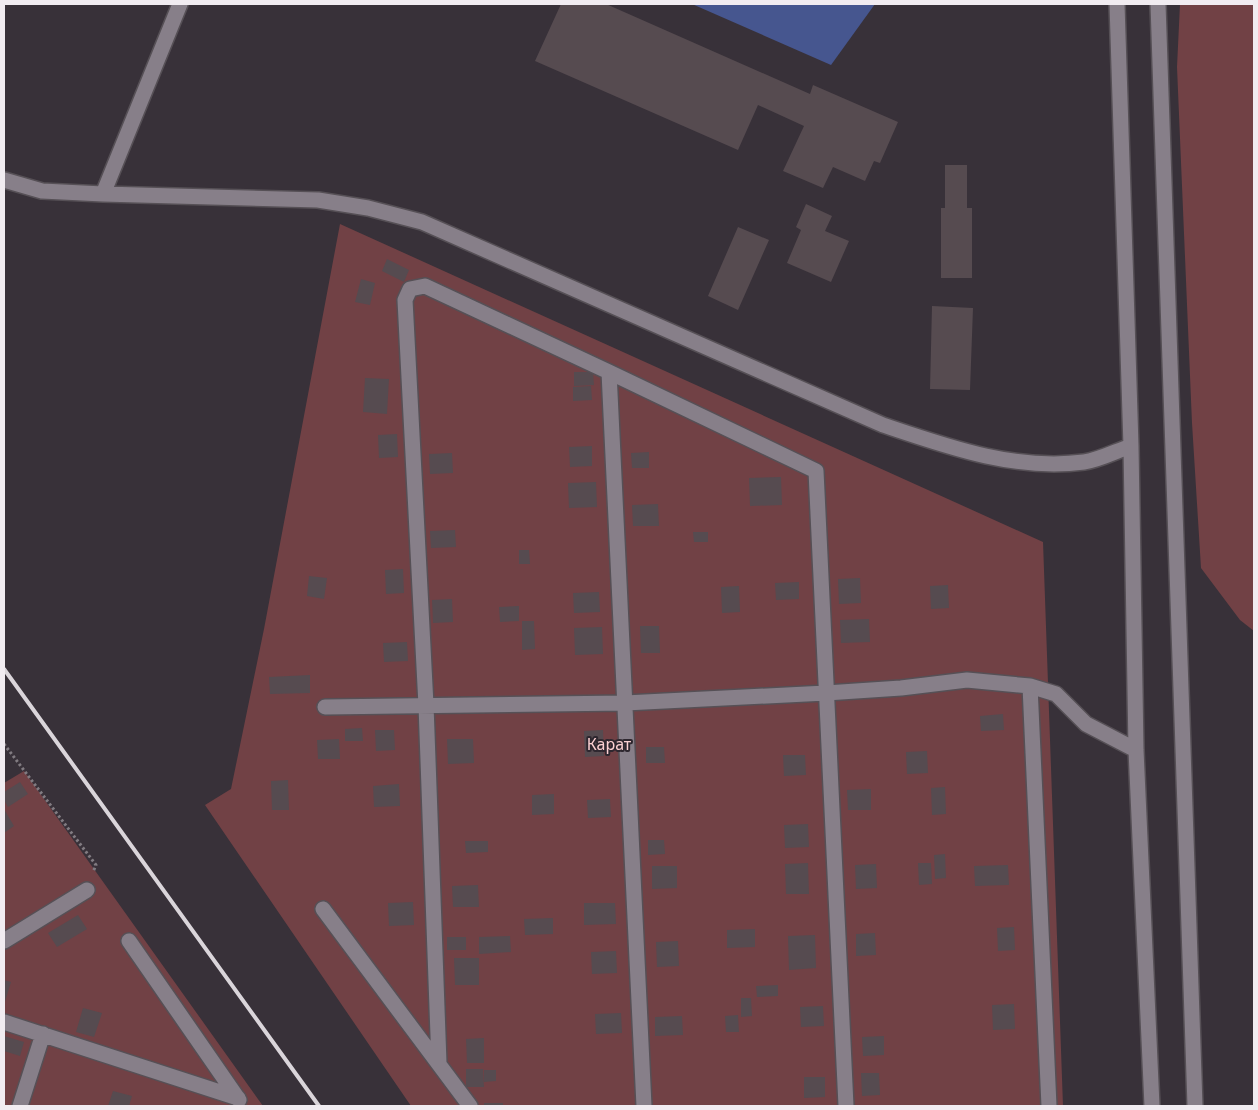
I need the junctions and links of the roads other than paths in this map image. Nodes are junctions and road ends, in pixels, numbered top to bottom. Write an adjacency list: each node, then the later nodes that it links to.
1 (180, 4): 5 (street)
2 (1117, 4): 7 (street)
3 (1158, 4): 28 (street)
4 (4, 180): 5 (street)
5 (103, 194): 7 (street)
6 (609, 372): 9 (street); 10 (street); 11 (street)
7 (1131, 446): 13 (street)
8 (1030, 686): 9 (street); 13 (street); 26 (street)
9 (826, 693): 10 (street); 25 (street)
10 (625, 703): 11 (street); 24 (street)
11 (426, 705): 12 (street); 20 (street)
12 (325, 707)
13 (1136, 750): 27 (street)
14 (87, 890): 17 (street)
15 (323, 909): 20 (street)
16 (129, 940): 21 (street)
17 (4, 941)
18 (4, 1022): 19 (street)
19 (42, 1034): 21 (street); 22 (street)
20 (439, 1063): 23 (street)
21 (241, 1102)
22 (20, 1106)
23 (470, 1106)
24 (644, 1106)
25 (846, 1106)
26 (1049, 1106)
27 (1152, 1106)
28 (1195, 1106)

